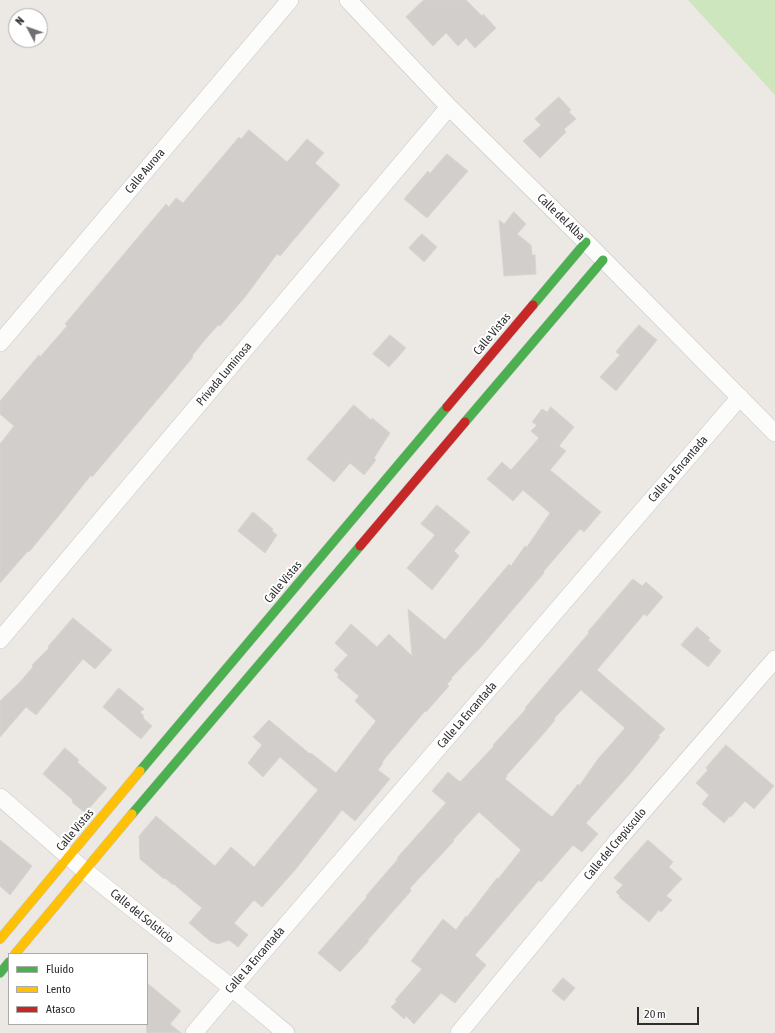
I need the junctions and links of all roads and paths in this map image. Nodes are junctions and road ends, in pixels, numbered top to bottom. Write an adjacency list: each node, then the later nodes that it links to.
1 (290, 0): 6 (street, Calle Aurora)
2 (348, 0): 3 (street, Calle del Alba)
3 (449, 108): 4 (street, Calle del Alba); 10 (street, Privada Luminosa)
4 (586, 242): 5 (street, Calle del Alba); 9 (street, Calle Vistas)
5 (603, 260): 7 (street, Calle del Alba); 9 (street, Calle Vistas)
6 (0, 343)
7 (740, 397): 8 (street, Calle del Alba); 20 (street, Calle La Encantada)
8 (775, 433)
9 (416, 461): 11 (street, Calle Vistas); 11 (street, Calle Vistas)
10 (0, 640)
11 (254, 653): 14 (street, Calle Vistas); 15 (street, Calle Vistas)
12 (775, 659): 23 (street, Calle del Crepúsculo)
13 (0, 797): 14 (street, Calle del Solsticio)
14 (69, 855): 15 (street, Calle del Solsticio); 16 (street, Calle Vistas)
15 (84, 870): 17 (street, Calle Vistas); 20 (street, Calle del Solsticio)
16 (0, 939)
17 (16, 953)
18 (8, 963): 19 (street)
19 (0, 972)
20 (232, 988): 21 (street, Calle La Encantada); 22 (street, Calle del Solsticio)
21 (194, 1033)
22 (286, 1033)
23 (458, 1033)

